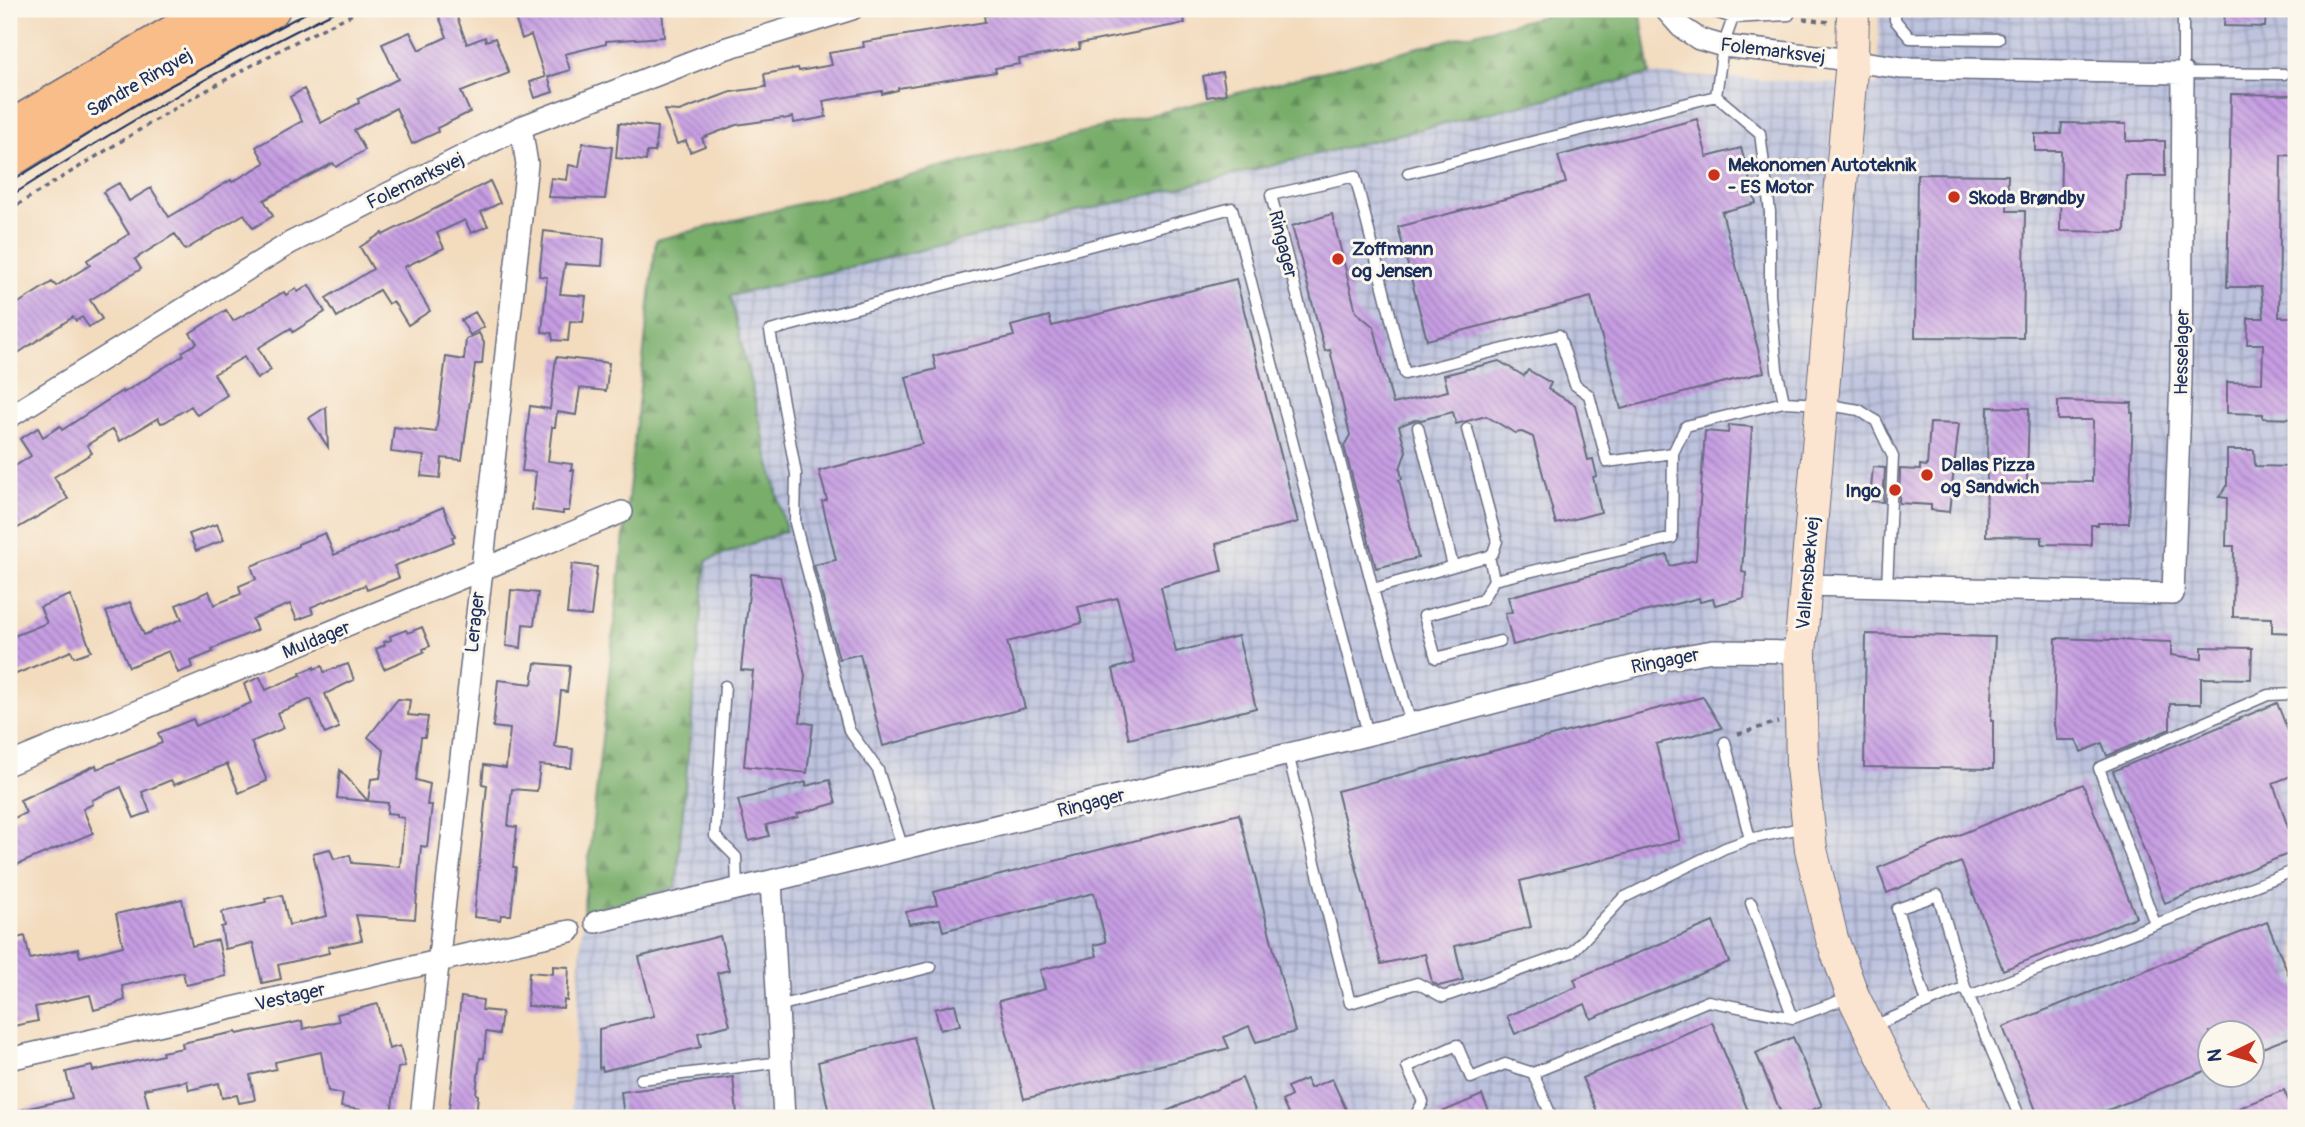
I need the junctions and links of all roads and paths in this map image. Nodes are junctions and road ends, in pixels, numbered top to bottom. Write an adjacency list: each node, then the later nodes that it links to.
1 (214, 9): 19 (main road, Søndre Ringvej)
2 (272, 9): 20 (main road, Søndre Ringvej)
3 (363, 9): 22 (path)
4 (852, 9): 18 (street, Folemarksvej)
5 (1665, 9): 13 (street, Folemarksvej)
6 (1706, 9): 11 (lane)
7 (1895, 9): 12 (lane)
8 (2183, 9): 15 (lane)
9 (1789, 15): 10 (path); 11 (lane)
10 (1853, 17): 14 (street, Vallensbækvej)
11 (1733, 18): 13 (lane)
12 (1999, 39)
13 (1723, 46): 14 (street, Folemarksvej); 17 (lane)
14 (1852, 60): 15 (street); 24 (street, Vallensbækvej)
15 (2183, 72): 16 (lane); 35 (street, Hesselager)
16 (2284, 74)
17 (1716, 96): 21 (lane); 23 (lane)
18 (521, 127): 25 (street, Folemarksvej); 32 (street, Lerager)
19 (9, 129)
20 (9, 160)
21 (1408, 173)
22 (9, 210)
23 (1784, 402): 24 (lane); 28 (lane)
24 (1823, 404): 34 (street, Vallensbækvej); 35 (lane)
25 (9, 417)
26 (1418, 427): 31 (lane)
27 (1467, 429): 30 (lane)
28 (1673, 453): 33 (lane); 36 (lane, Ringager)
29 (622, 512): 32 (street, Muldager)
30 (1489, 556): 31 (lane); 33 (lane)
31 (1453, 566): 36 (lane)
32 (480, 572): 46 (street, Muldager); 57 (street, Lerager)
33 (1494, 580): 37 (lane)
34 (1805, 585): 35 (street, Hesselager); 38 (street, Vallensbækvej)
35 (1887, 587)
36 (1373, 589): 42 (lane, Ringager)
37 (1500, 641)
38 (1800, 652): 41 (street, Vallensbækvej); 42 (street, Ringager)
39 (725, 686): 52 (lane)
40 (2296, 701): 55 (lane)
41 (1800, 716): 44 (path); 47 (street, Vallensbækvej)
42 (1411, 723): 43 (street, Ringager)
43 (1368, 734): 45 (street, Ringager); 49 (lane)
44 (1725, 742): 48 (lane)
45 (1288, 754): 48 (lane); 49 (street, Ringager)
46 (9, 764)
47 (1808, 827): 48 (lane); 60 (street, Vallensbækvej)
48 (1750, 839)
49 (903, 849): 51 (street, Ringager)
50 (2296, 870): 55 (lane)
51 (771, 881): 52 (street, Ringager); 62 (street)
52 (737, 888): 54 (street, Ringager)
53 (1751, 903): 63 (lane)
54 (596, 922)
55 (2155, 924): 59 (lane)
56 (570, 931): 57 (street, Vestager)
57 (437, 962): 65 (street, Vestager); 69 (street, Lerager)
58 (931, 967): 62 (lane)
59 (1967, 992): 61 (lane); 61 (lane); 74 (lane)
60 (1853, 996): 63 (lane); 64 (street, Vallensbækvej)
61 (1927, 1003): 64 (lane)
62 (778, 1006): 66 (street)
63 (1793, 1018): 67 (lane)
64 (1868, 1028): 73 (street, Vallensbækvej)
65 (9, 1059)
66 (781, 1062): 68 (lane); 70 (street)
67 (1533, 1073): 71 (lane); 72 (lane)
68 (642, 1079)
69 (421, 1118)
70 (784, 1118)
71 (1415, 1118)
72 (1552, 1118)
73 (1913, 1118)
74 (2020, 1118)

